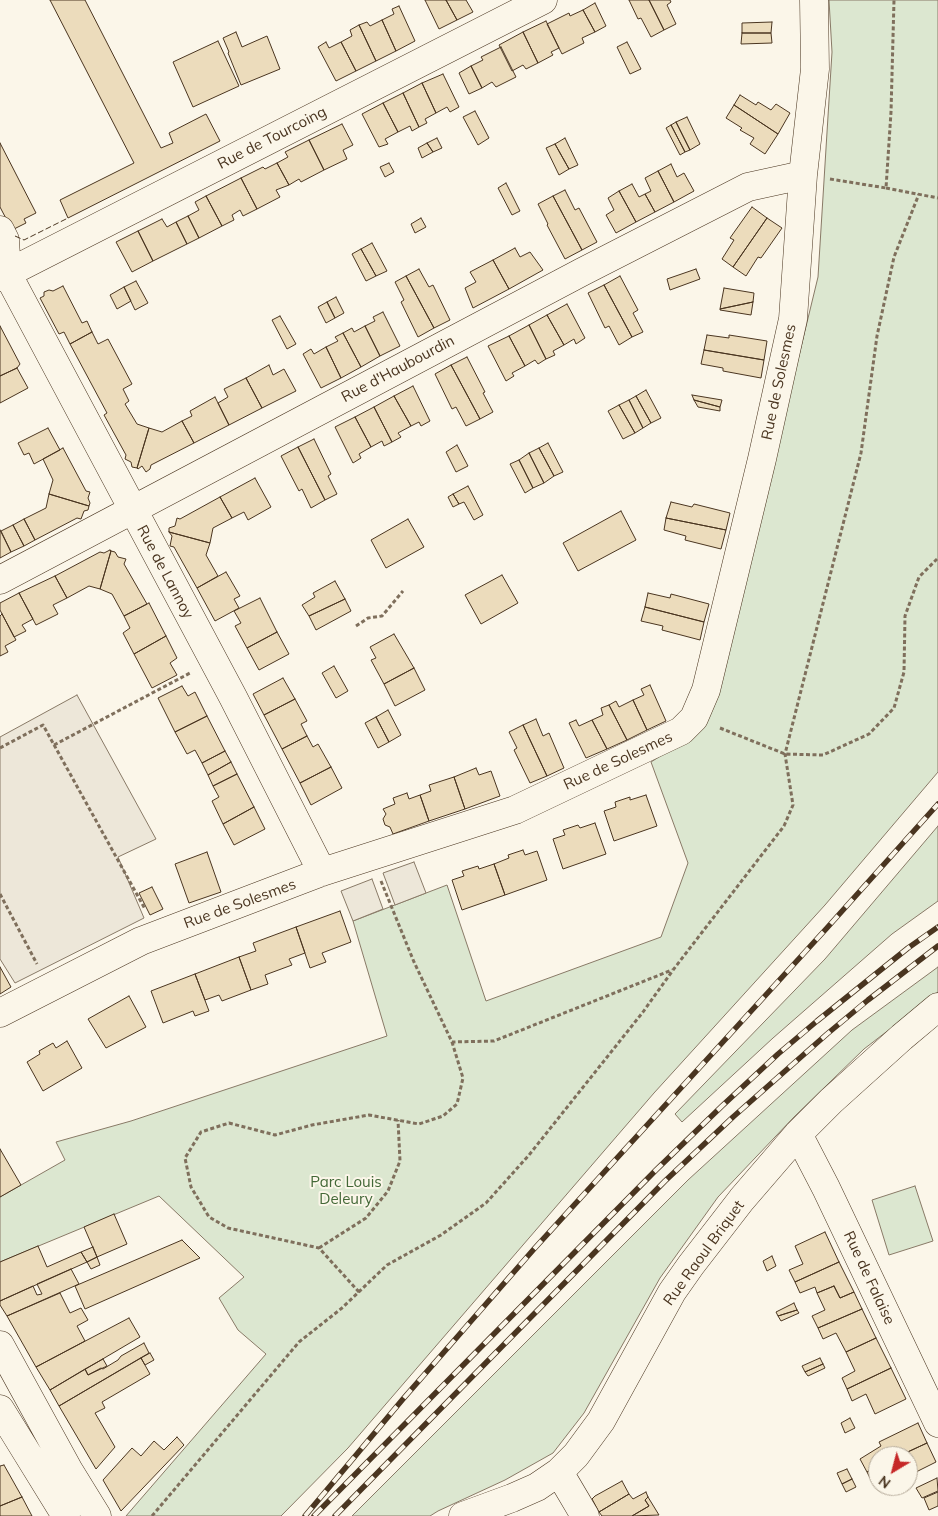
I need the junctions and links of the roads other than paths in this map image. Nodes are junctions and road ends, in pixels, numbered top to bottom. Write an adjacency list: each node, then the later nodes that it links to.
1 (543, 0): 5 (street, Rue de Tourcoing)
2 (814, 0): 3 (street, Rue de Solesmes)
3 (803, 176): 6 (street, Rue d'Haubourdin); 8 (street, Rue de Solesmes)
4 (0, 230): 5 (street)
5 (3, 275): 6 (street, Rue de Lannoy)
6 (132, 510): 7 (street, Rue d'Haubourdin); 8 (street, Rue de Lannoy)
7 (0, 580)
8 (322, 872): 10 (street, Rue de Solesmes)
9 (938, 1007): 11 (street, Rue Raoul Briquet)
10 (0, 1014)
11 (798, 1134): 14 (street, Rue de Falaise); 15 (street, Rue Raoul Briquet)
12 (4, 1360): 16 (street)
13 (0, 1409): 17 (street)
14 (938, 1423)
15 (560, 1472): 18 (street, Rue Raoul Briquet); 19 (street)
16 (87, 1514)
17 (66, 1516)
18 (462, 1516)
19 (585, 1516)

